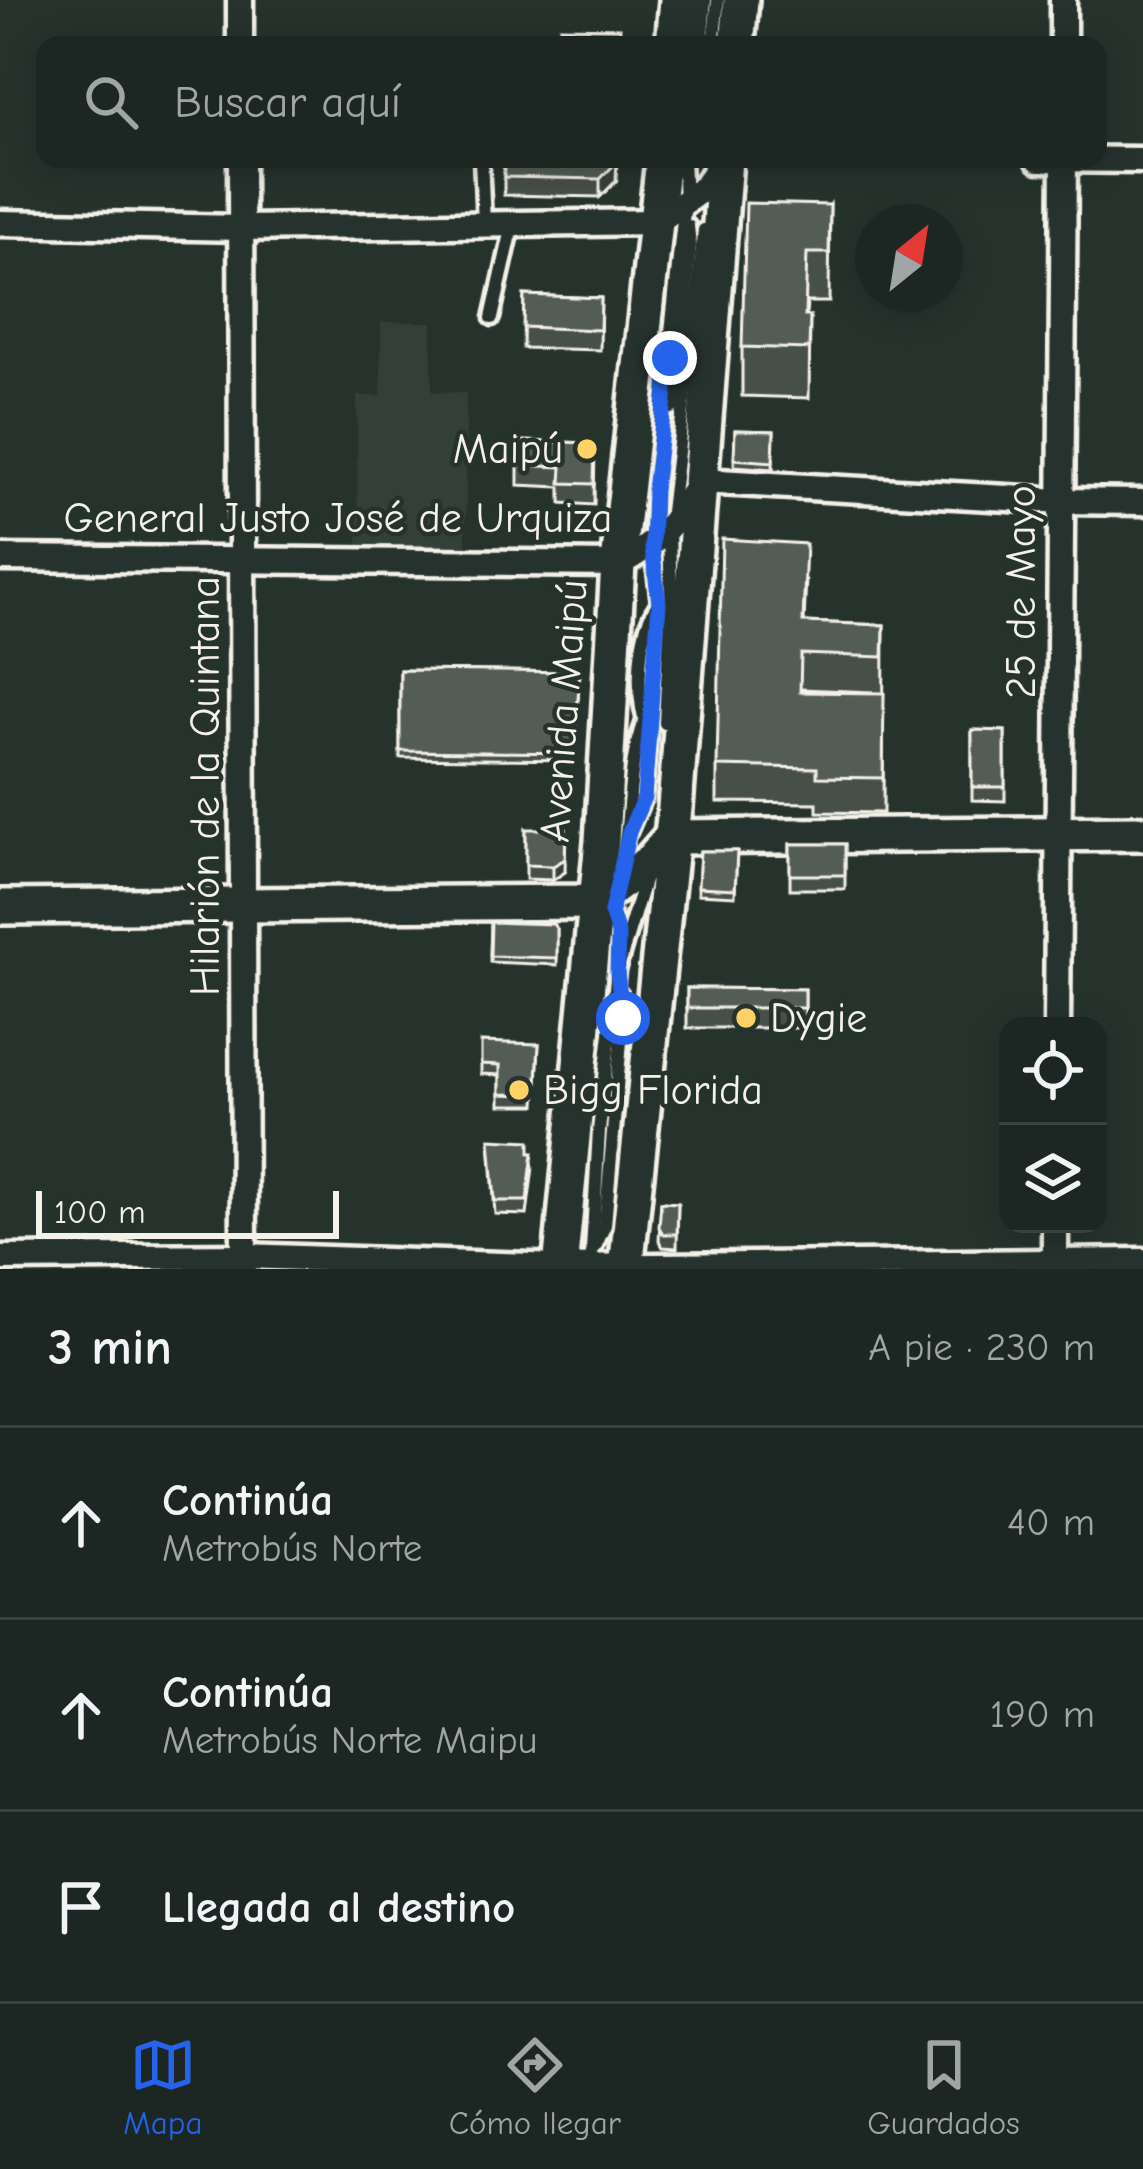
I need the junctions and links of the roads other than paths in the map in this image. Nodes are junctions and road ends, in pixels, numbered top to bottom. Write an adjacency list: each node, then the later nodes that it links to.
1 (240, 0): 6 (street)
2 (677, 0): 8 (main road)
3 (694, 0): 7 (lane)
4 (1063, 0): 10 (street)
5 (717, 1): 9 (main road)
6 (240, 36)
7 (691, 36)
8 (706, 36)
9 (707, 36)
10 (1064, 36)
11 (1107, 160): 12 (street)
12 (1143, 160)
13 (241, 168): 26 (street, Hilarión de la Quintana)
14 (481, 168): 25 (lane)
15 (662, 168): 22 (main road, Avenida Maipú)
16 (685, 168): 21 (lane)
17 (700, 168): 21 (lane)
18 (717, 168): 21 (street)
19 (723, 168): 28 (main road)
20 (1064, 168): 29 (street, 25 de Mayo)
21 (695, 194): 22 (street); 31 (lane); 31 (lane)
22 (657, 222): 24 (street); 34 (main road, Avenida Maipú)
23 (0, 223): 26 (street)
24 (514, 224): 25 (street); 27 (lane)
25 (484, 225): 26 (street)
26 (241, 228): 33 (street, Hilarión de la Quintana)
27 (492, 318)
28 (700, 481): 29 (street); 31 (street, General Justo José de Urquiza); 37 (main road)
29 (1060, 501): 30 (street); 35 (street, 25 de Mayo)
30 (1143, 502)
31 (661, 538): 34 (street, General Justo José de Urquiza); 37 (lane); 38 (lane)
32 (0, 558): 33 (street, General Justo José de Urquiza)
33 (244, 559): 34 (street, General Justo José de Urquiza); 39 (street, Hilarión de la Quintana)
34 (618, 564): 38 (main road, Avenida Maipú)
35 (1058, 833): 36 (main road); 37 (main road); 42 (street, 25 de Mayo)
36 (1143, 833)
37 (660, 849): 38 (main road); 41 (lane); 51 (main road)
38 (607, 901): 39 (main road); 41 (lane); 48 (main road, Avenida Maipú)
39 (243, 905): 40 (main road); 45 (street, Hilarión de la Quintana)
40 (0, 907)
41 (617, 971): 48 (lane)
42 (1057, 1017)
43 (1055, 1233): 47 (street)
44 (0, 1258): 45 (street)
45 (244, 1262): 48 (street)
46 (1143, 1262): 47 (street)
47 (1055, 1265): 49 (street)
48 (578, 1266): 51 (street)
49 (833, 1266): 50 (street)
50 (776, 1267): 51 (street)
51 (626, 1268)

